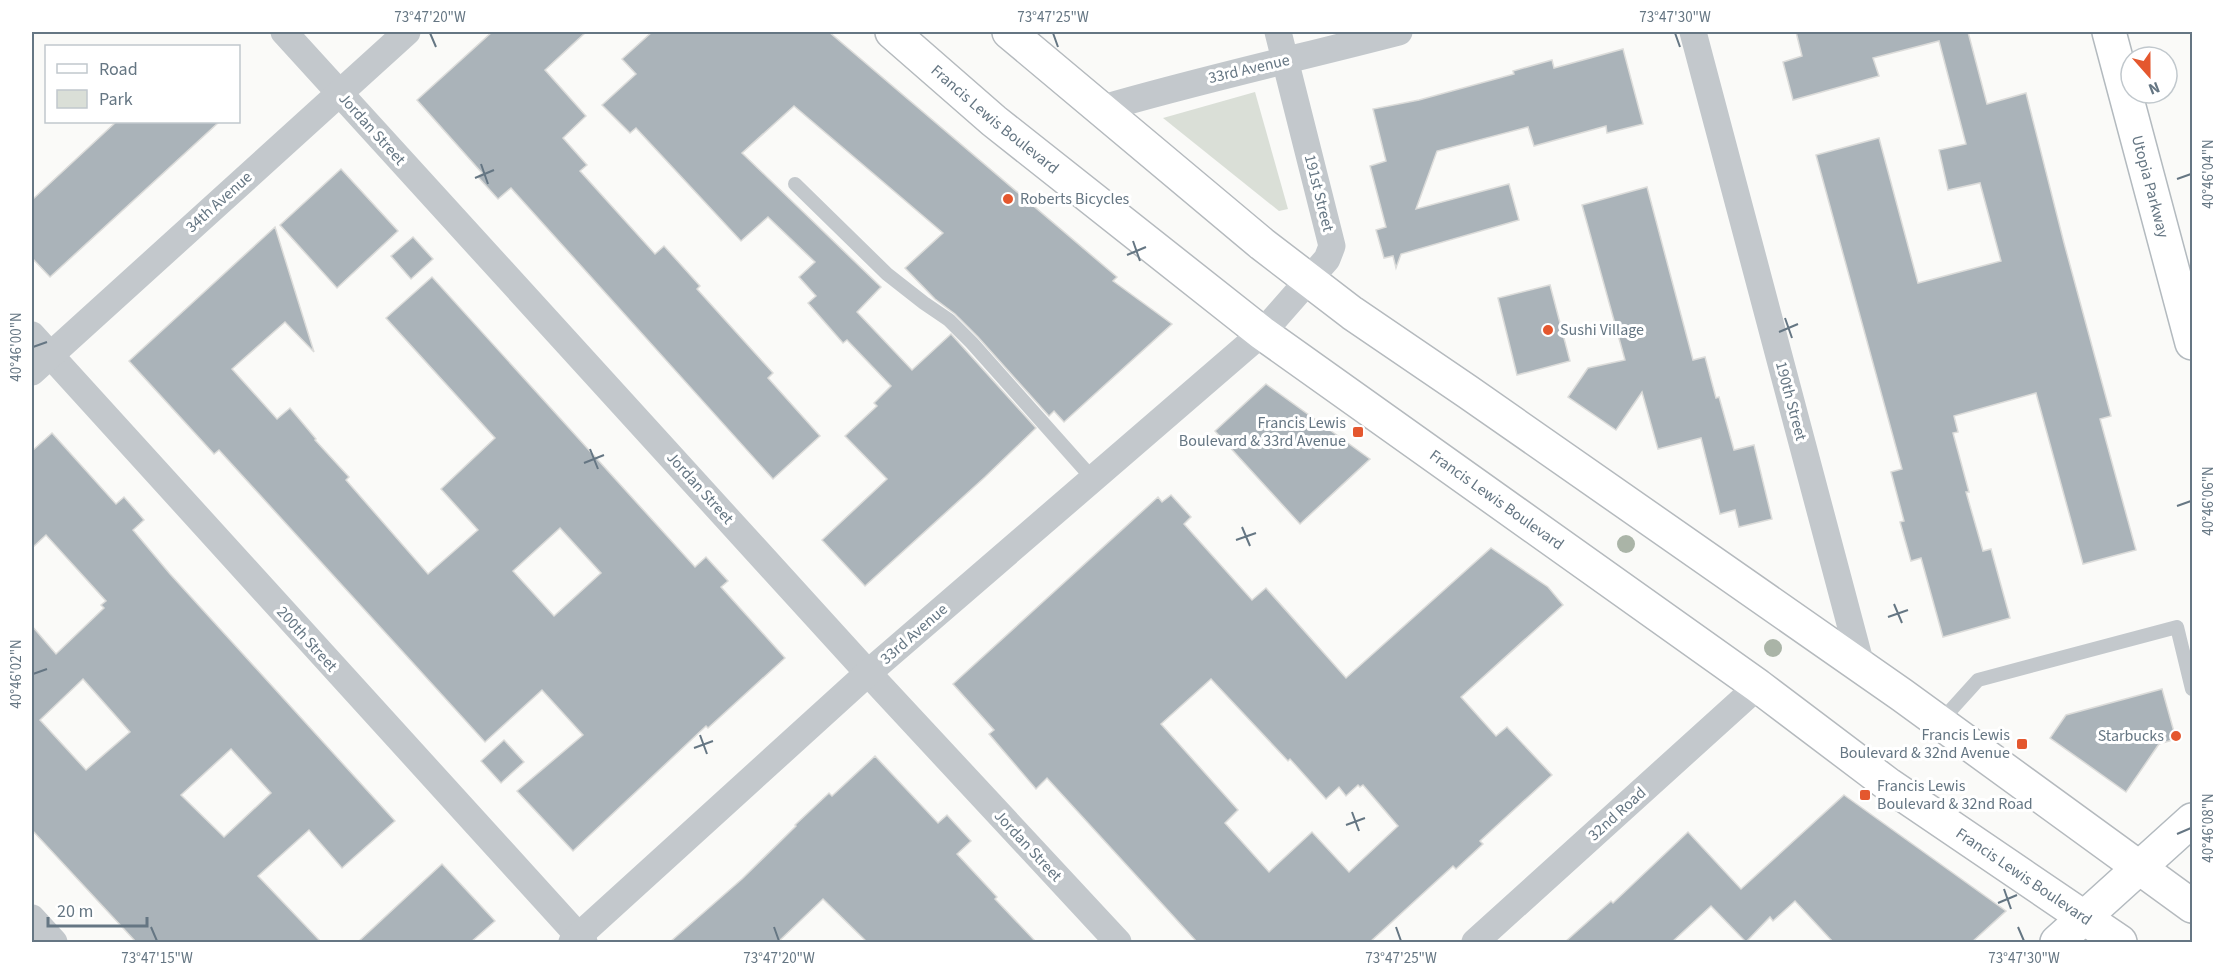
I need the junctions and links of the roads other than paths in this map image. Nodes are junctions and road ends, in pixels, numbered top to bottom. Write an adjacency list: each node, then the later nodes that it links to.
1 (284, 32): 10 (street, Jordan Street)
2 (407, 32): 10 (street, 34th Avenue)
3 (892, 32): 14 (main road, Francis Lewis Boulevard)
4 (1009, 32): 11 (main road)
5 (1278, 32): 9 (street, 191st Street)
6 (1399, 32): 9 (street, 33rd Avenue)
7 (1693, 32): 19 (street, 190th Street)
8 (2109, 32): 16 (main road, Utopia Parkway)
9 (1286, 61): 11 (street, 33rd Avenue); 13 (street, 191st Street)
10 (339, 92): 17 (street, 34th Avenue); 20 (street, Jordan Street)
11 (1100, 109): 13 (main road)
12 (795, 184): 18 (lane)
13 (1309, 280): 14 (street, 191st Street); 19 (main road)
14 (1262, 333): 18 (street, 33rd Avenue); 21 (main road, Francis Lewis Boulevard)
15 (32, 335): 17 (street, 200th Street)
16 (2193, 343)
17 (41, 364): 29 (street, 200th Street)
18 (1093, 479): 20 (street, 33rd Avenue)
19 (1861, 665): 23 (main road)
20 (868, 673): 29 (street, 33rd Avenue); 31 (street, Jordan Street)
21 (1758, 686): 27 (main road, Francis Lewis Boulevard); 32 (street, 32nd Road)
22 (2193, 688): 23 (lane)
23 (1940, 722): 25 (main road)
24 (2193, 820): 25 (main road)
25 (2140, 867): 26 (main road); 27 (main road)
26 (2193, 906)
27 (2084, 917): 33 (main road); 34 (main road, Francis Lewis Boulevard)
28 (32, 918): 30 (street)
29 (578, 940)
30 (54, 942)
31 (1118, 942)
32 (1475, 942)
33 (2057, 942)
34 (2120, 942)

